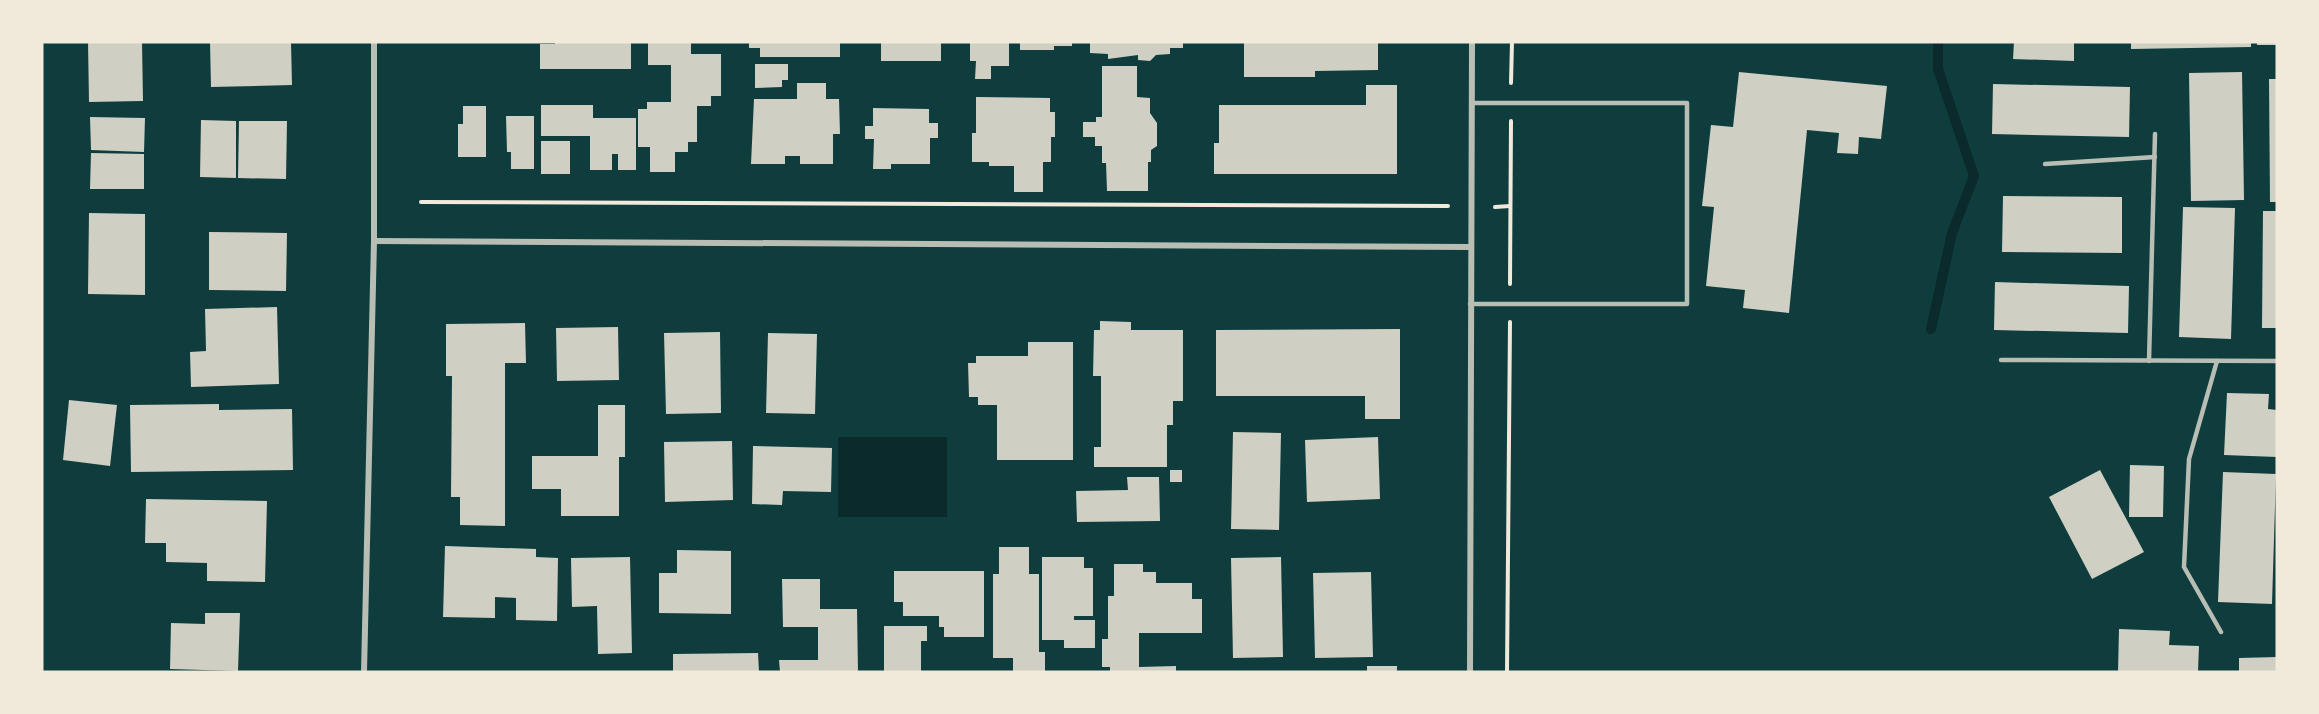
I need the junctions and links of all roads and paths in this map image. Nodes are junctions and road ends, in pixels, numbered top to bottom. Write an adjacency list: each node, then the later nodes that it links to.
1 (374, 42): 13 (street)
2 (1472, 42): 4 (street)
3 (1512, 42): 5 (path)
4 (1472, 103): 5 (lane); 14 (street)
5 (1511, 103): 11 (path); 16 (lane)
6 (2155, 134): 7 (lane)
7 (2155, 157): 8 (lane); 18 (lane)
8 (2045, 164)
9 (421, 202): 10 (path)
10 (1448, 206)
11 (1510, 206): 12 (path); 16 (path)
12 (1495, 207)
13 (374, 241): 14 (street); 22 (street)
14 (1470, 246): 15 (street)
15 (1470, 304): 16 (lane); 23 (street)
16 (1510, 304): 24 (path)
17 (2001, 360): 18 (lane)
18 (2149, 361): 19 (lane)
19 (2217, 361): 20 (lane); 21 (lane)
20 (2277, 361)
21 (2221, 632)
22 (364, 672)
23 (1470, 672)
24 (1507, 672)

